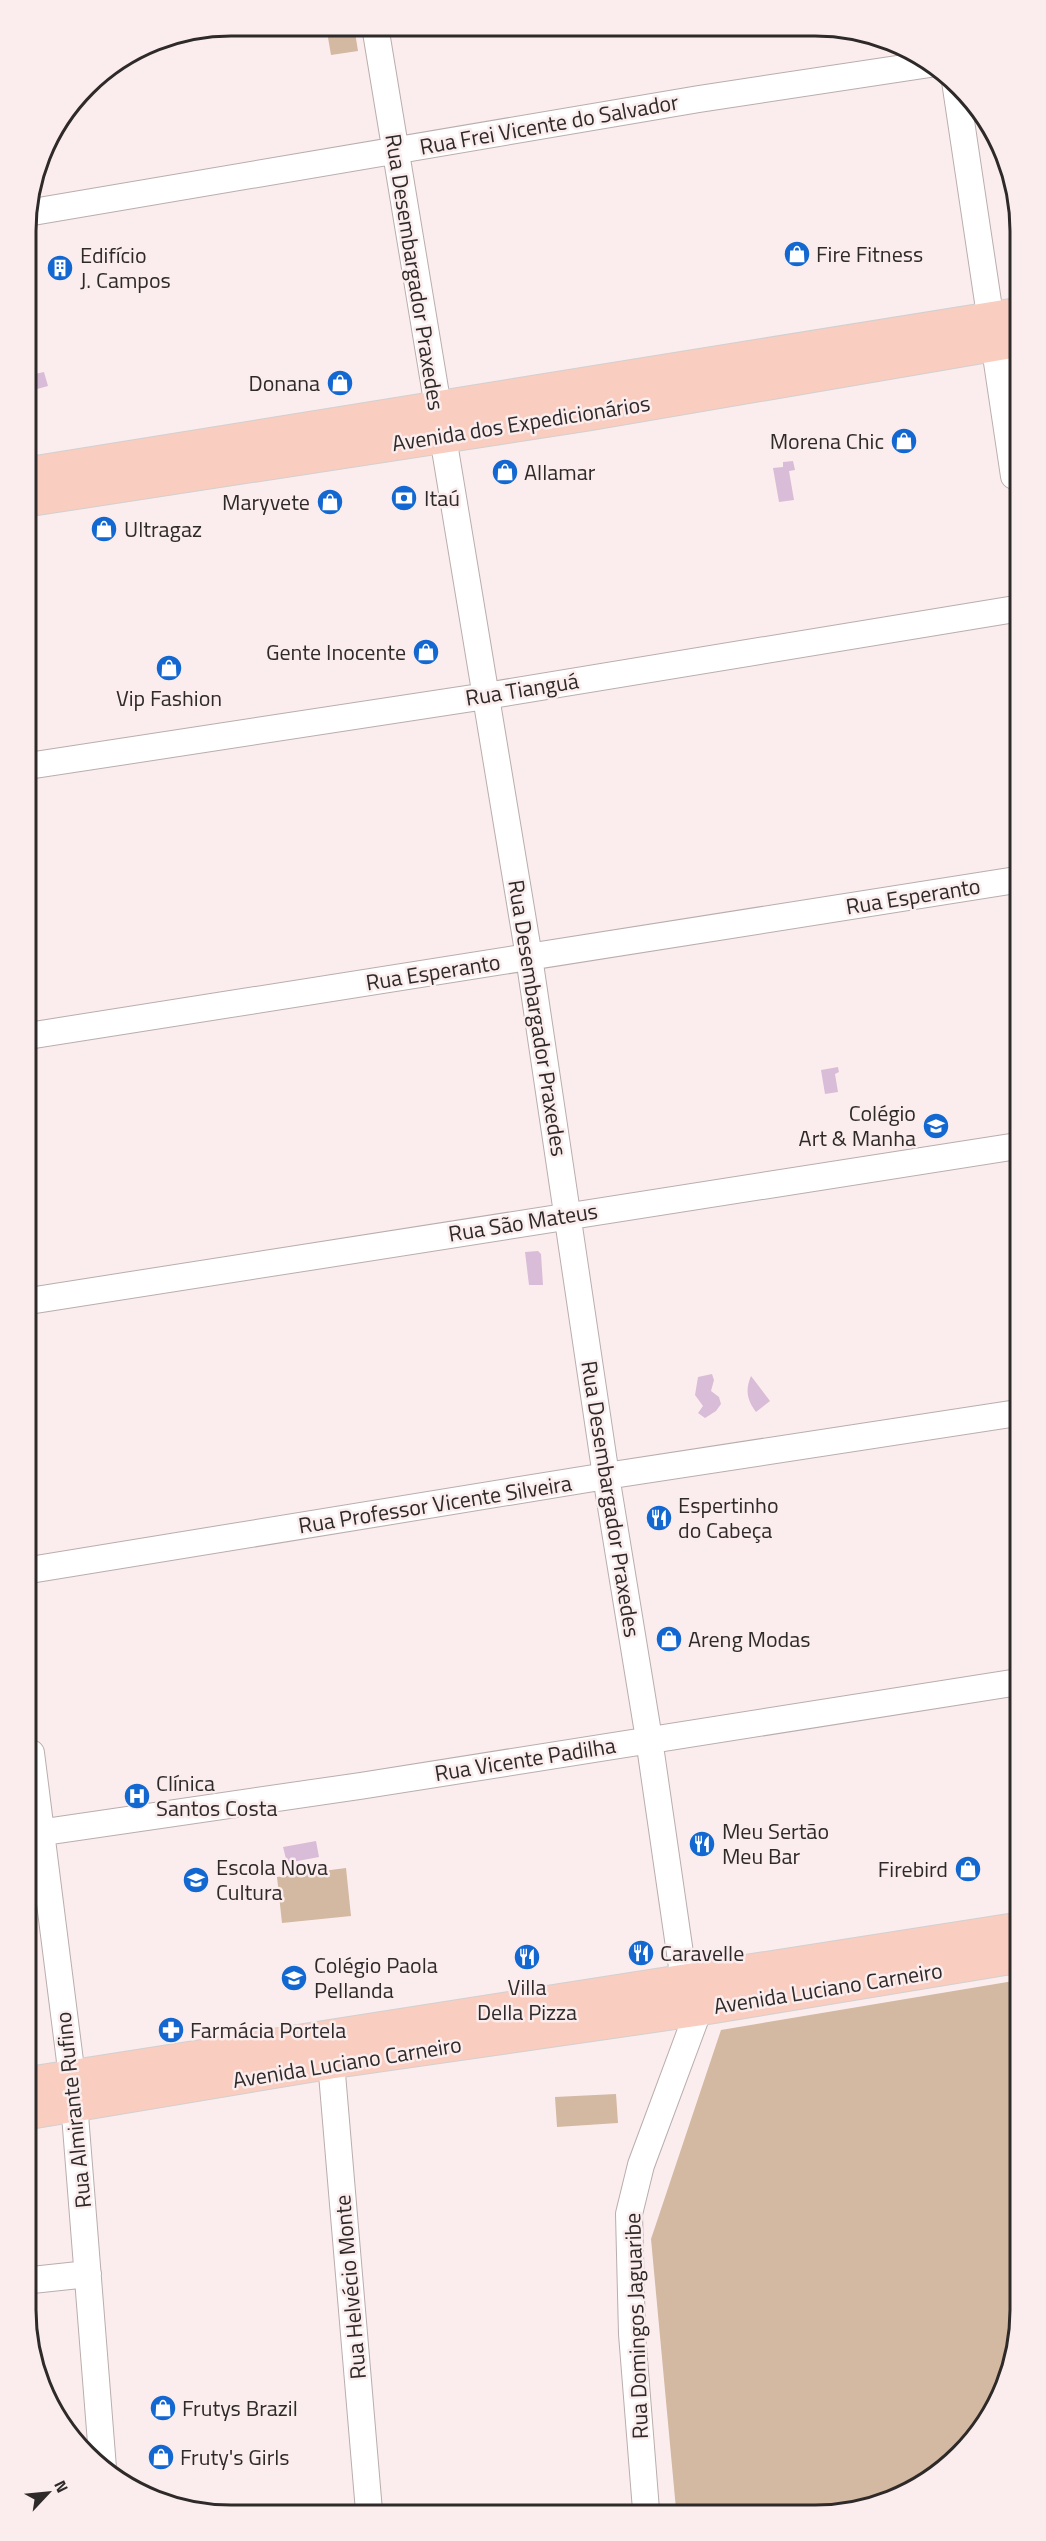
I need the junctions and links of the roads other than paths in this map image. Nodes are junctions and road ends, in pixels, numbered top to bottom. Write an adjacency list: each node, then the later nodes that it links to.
1 (377, 36): 4 (street, Rua Desembargador Praxedes)
2 (919, 66): 4 (street, Rua Frei Vicente do Salvador)
3 (958, 99): 6 (street)
4 (394, 150): 5 (street, Rua Frei Vicente do Salvador); 7 (street, Rua Desembargador Praxedes)
5 (37, 211)
6 (1003, 330): 7 (main road, Avenida dos Expedicionários); 8 (street)
7 (440, 422): 9 (main road, Avenida dos Expedicionários); 10 (main road, Avenida dos Expedicionários); 12 (street, Rua Desembargador Praxedes)
8 (1010, 423)
9 (36, 473)
10 (36, 498)
11 (1010, 610): 12 (street, Rua Tianguá)
12 (486, 696): 13 (street, Rua Tianguá); 15 (street, Rua Desembargador Praxedes)
13 (36, 765)
14 (1010, 881): 15 (street, Rua Esperanto)
15 (529, 957): 16 (street, Rua Esperanto); 18 (street, Rua Desembargador Praxedes)
16 (36, 1035)
17 (1010, 1147): 18 (street, Rua São Mateus)
18 (569, 1215): 19 (street, Rua São Mateus); 21 (street, Rua Desembargador Praxedes)
19 (36, 1299)
20 (1010, 1414): 21 (street, Rua Professor Vicente Silveira)
21 (606, 1476): 22 (street, Rua Professor Vicente Silveira); 24 (street, Rua Desembargador Praxedes)
22 (36, 1569)
23 (1010, 1683): 24 (street, Rua Vicente Padilha)
24 (649, 1739): 25 (street, Rua Vicente Padilha); 28 (street, Rua Desembargador Praxedes)
25 (37, 1833): 32 (street, Rua Almirante Rufino)
26 (1010, 1931): 28 (main road, Avenida Luciano Carneiro)
27 (1010, 1957): 28 (main road, Avenida Luciano Carneiro)
28 (692, 1995): 29 (main road, Avenida Luciano Carneiro); 38 (street, Rua Domingos Jaguaribe)
29 (476, 2028): 30 (main road, Avenida Luciano Carneiro); 32 (main road, Avenida Luciano Carneiro)
30 (331, 2062): 32 (main road, Avenida Luciano Carneiro); 37 (street, Rua Helvécio Monte)
31 (36, 2084): 32 (main road, Avenida Luciano Carneiro)
32 (73, 2091): 33 (main road, Avenida Luciano Carneiro); 34 (street, Rua Almirante Rufino)
33 (36, 2110)
34 (88, 2274): 35 (street); 36 (street, Rua Almirante Rufino)
35 (36, 2280)
36 (102, 2457)
37 (368, 2505)
38 (646, 2505)

